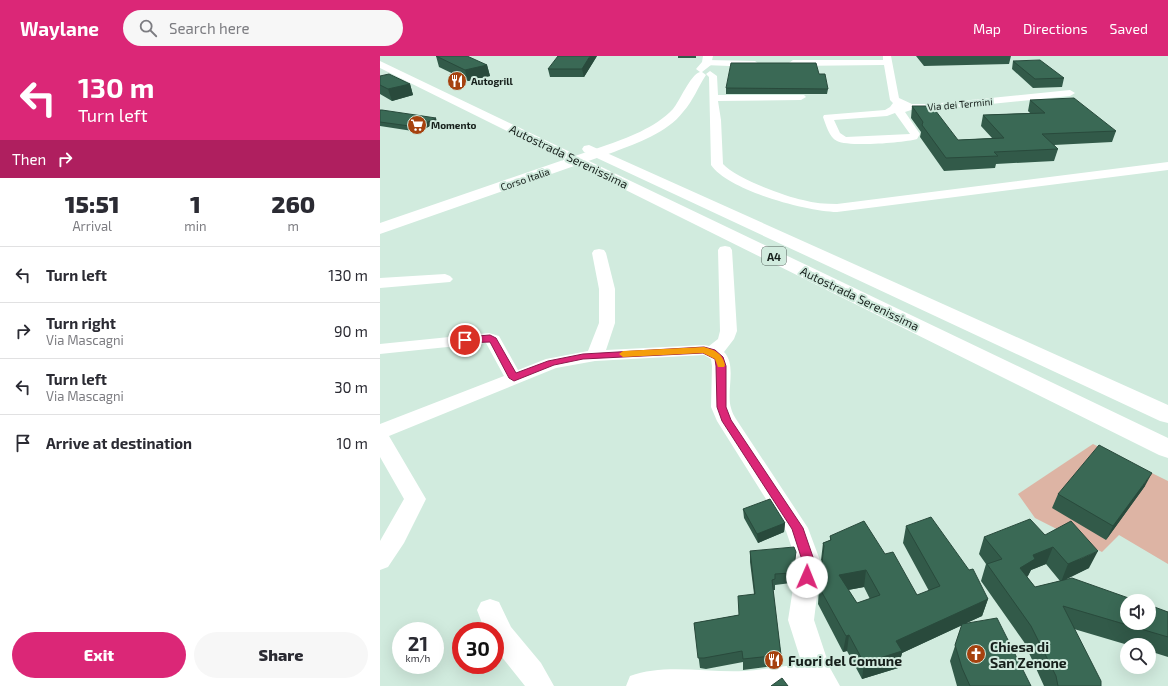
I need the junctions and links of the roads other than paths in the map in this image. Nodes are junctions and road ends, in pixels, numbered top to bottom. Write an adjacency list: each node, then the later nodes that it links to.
1 (390, 56): 22 (main road, Autostrada Serenissima / A4)
2 (888, 59): 5 (street); 10 (street)
3 (380, 64): 25 (main road, Autostrada Serenissima / A4)
4 (763, 64): 6 (street)
5 (787, 64)
6 (705, 68): 9 (street); 13 (main road, Corso Italia)
7 (1070, 93): 11 (street, Via dei Termini)
8 (801, 97): 9 (street)
9 (713, 98): 12 (street)
10 (899, 101): 11 (street, Via dei Termini); 11 (street)
11 (911, 107)
12 (1168, 166)
13 (380, 229)
14 (725, 250): 19 (street)
15 (599, 252): 20 (street)
16 (445, 279): 17 (street)
17 (380, 283)
18 (380, 349): 21 (street)
19 (712, 352): 20 (street); 28 (street)
20 (595, 356): 21 (street)
21 (514, 378): 23 (street)
22 (1168, 415)
23 (380, 432)
24 (380, 439): 26 (street)
25 (1168, 449)
26 (380, 560)
27 (490, 610): 29 (street)
28 (823, 681): 30 (street)
29 (540, 686)
30 (640, 686)

